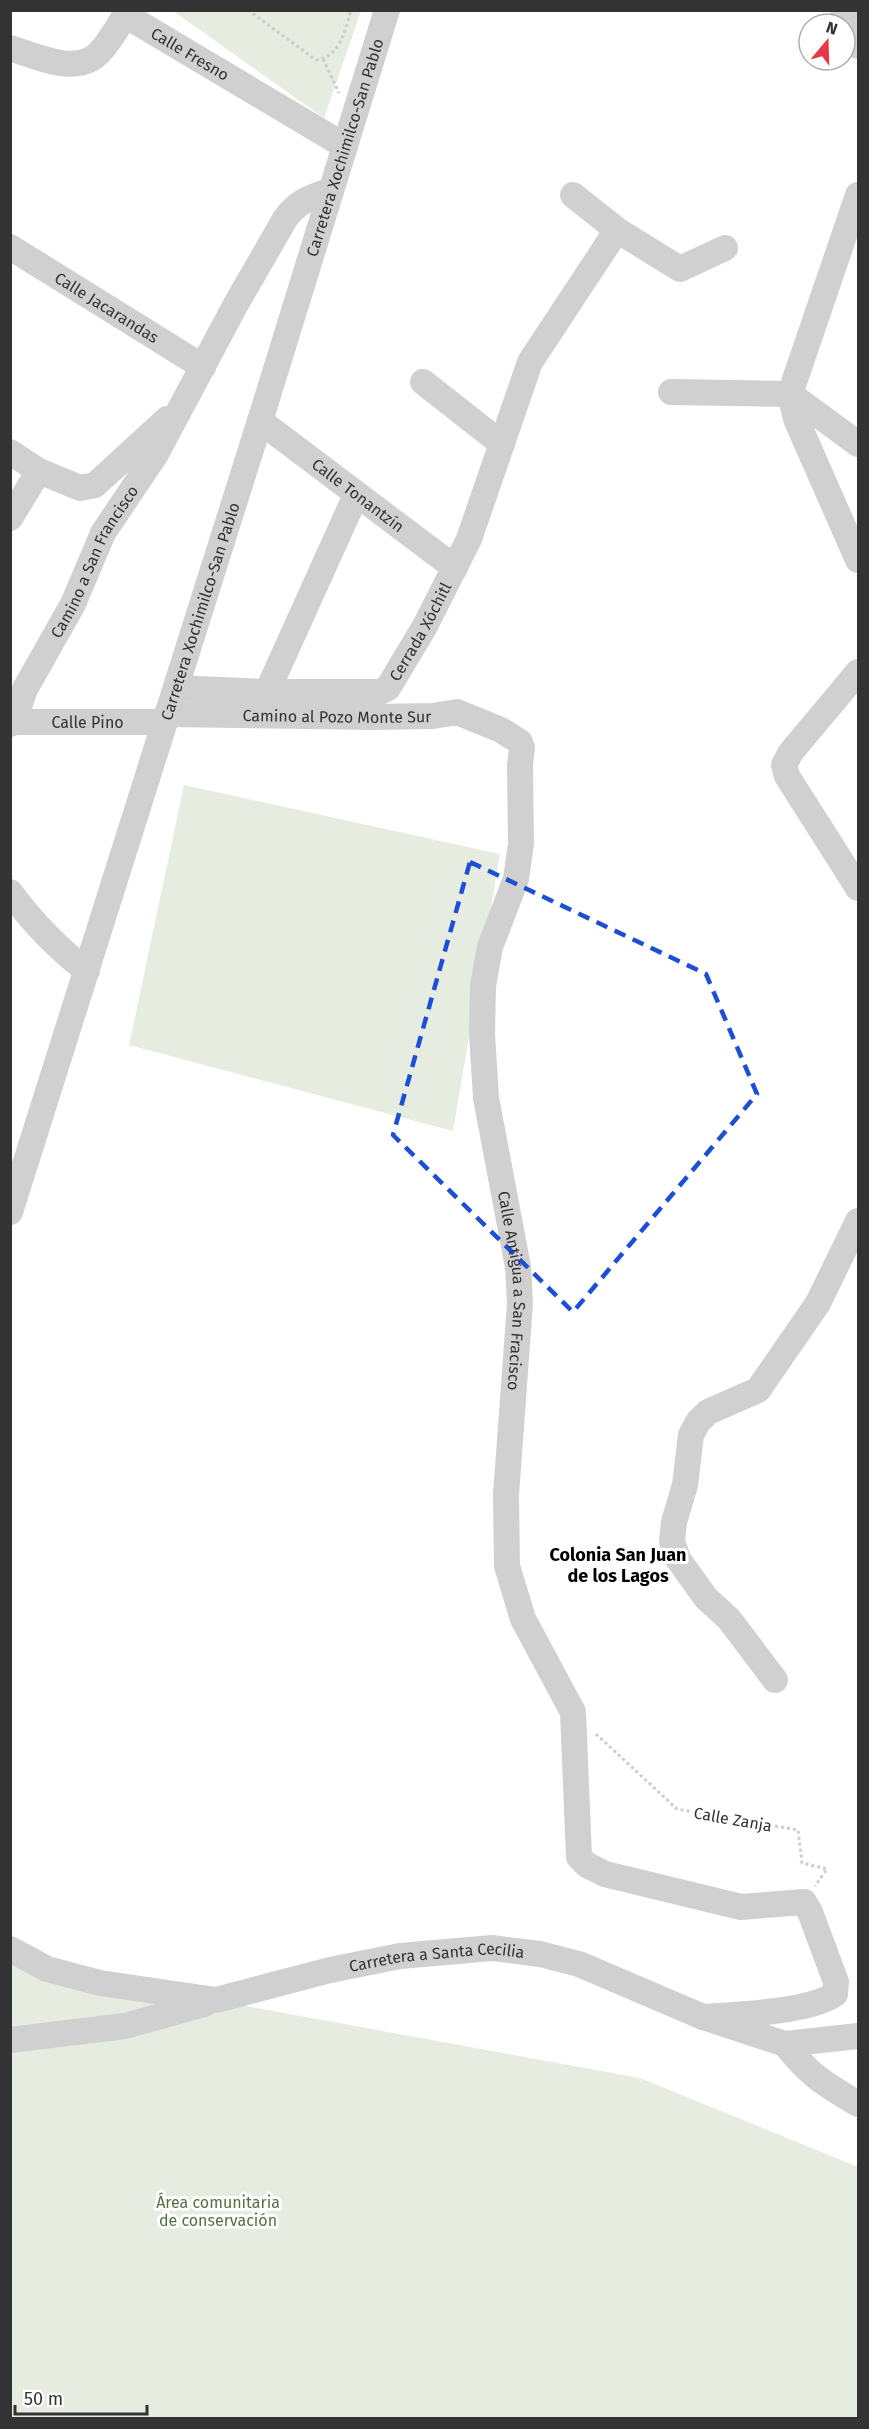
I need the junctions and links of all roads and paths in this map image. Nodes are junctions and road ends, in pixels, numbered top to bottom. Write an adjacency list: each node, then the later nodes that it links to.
1 (248, 10): 8 (path)
2 (351, 10): 8 (path)
3 (387, 10): 9 (street, Carretera Xochimilco-San Pablo)
4 (843, 10): 6 (street)
5 (125, 13): 7 (street, Calle Fresno); 10 (street, Calle Fresno)
6 (858, 46)
7 (10, 48)
8 (323, 59): 9 (path)
9 (356, 110): 10 (street, Carretera Xochimilco-San Pablo)
10 (345, 146): 11 (street, Carretera Xochimilco-San Pablo)
11 (330, 191): 17 (street, Camino a San Francisco); 22 (street, Carretera Xochimilco-San Pablo)
12 (573, 195): 14 (street)
13 (858, 195): 20 (street)
14 (617, 230): 16 (street); 23 (street, Cerrada Xóchitl)
15 (10, 247): 17 (street, Calle Jacarandas)
16 (724, 248)
17 (203, 367): 21 (street, Camino a San Francisco)
18 (423, 382): 23 (street)
19 (671, 392): 20 (street)
20 (790, 394): 24 (street); 29 (street)
21 (183, 405): 26 (street); 35 (street, Camino a San Francisco)
22 (260, 422): 27 (street, Calle Tonantzín); 32 (street, Carretera Xochimilco-San Pablo)
23 (502, 444): 30 (street, Cerrada Xóchitl)
24 (858, 444)
25 (10, 452): 26 (street)
26 (39, 471): 28 (street)
27 (356, 495): 30 (street, Calle Tonantzín); 33 (street)
28 (10, 518)
29 (858, 560)
30 (455, 568): 33 (street, Cerrada Xóchitl)
31 (858, 672): 37 (street)
32 (176, 688): 33 (street, Cerrada Xóchitl); 34 (street, Carretera Xochimilco-San Pablo)
33 (267, 692)
34 (166, 718): 35 (street, Calle Pino); 36 (street, Camino al Pozo Monte Sur); 39 (street, Carretera Xochimilco-San Pablo)
35 (12, 723)
36 (501, 730): 43 (street, Calle Antigua a San Fracisco)
37 (858, 888)
38 (10, 892): 39 (street)
39 (87, 971): 40 (street, Carretera Xochimilco-San Pablo)
40 (10, 1212)
41 (858, 1221): 42 (street)
42 (775, 1680)
43 (573, 1712): 44 (path, Calle Zanja); 44 (street, Calle Antigua a San Fracisco)
44 (804, 1902): 47 (street)
45 (10, 1949): 46 (street, Carretera a Santa Cecilia)
46 (216, 2000): 47 (street, Carretera a Santa Cecilia); 49 (street)
47 (703, 2017): 50 (street, Carretera a Santa Cecilia)
48 (858, 2036): 50 (street, Carretera a Santa Cecilia)
49 (10, 2040)
50 (785, 2044): 51 (street)
51 (858, 2104)

